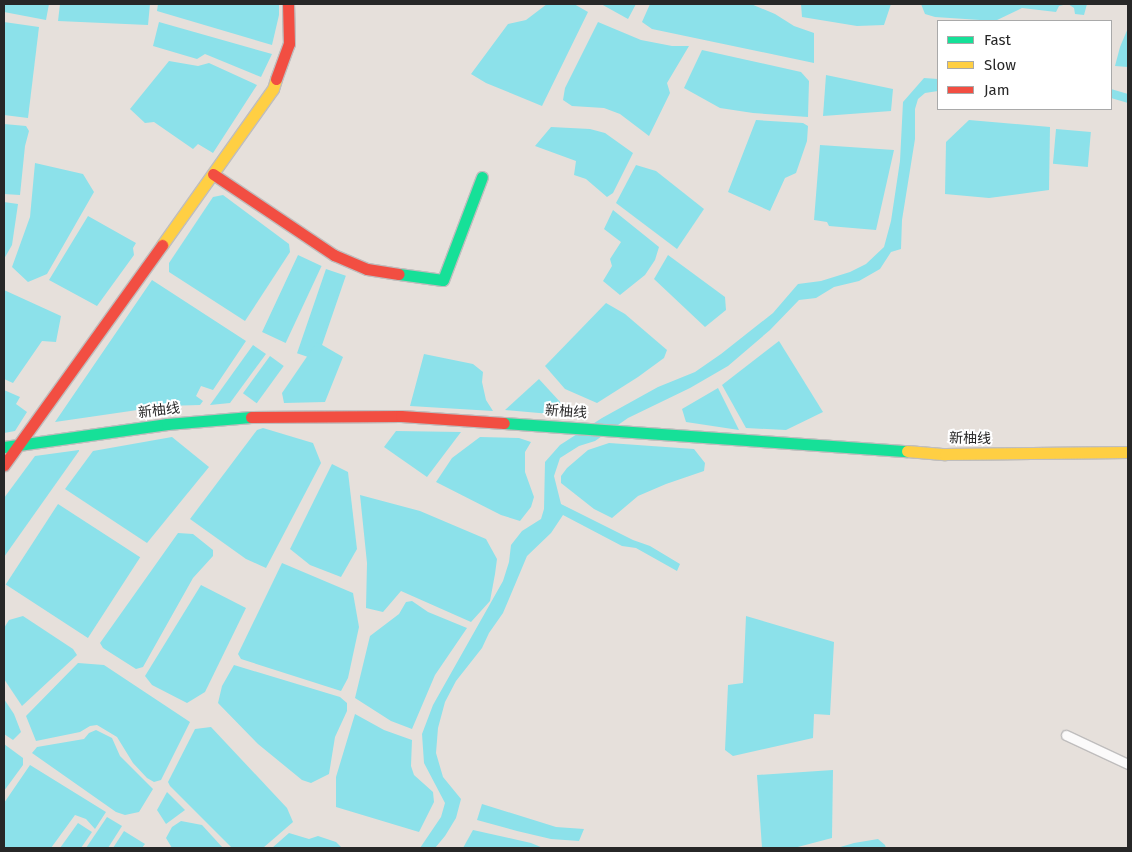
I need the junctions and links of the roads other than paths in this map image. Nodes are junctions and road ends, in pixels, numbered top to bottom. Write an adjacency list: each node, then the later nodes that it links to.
1 (288, 4): 2 (main road)
2 (213, 174): 3 (main road); 4 (main road)
3 (482, 177)
4 (18, 444): 5 (main road, 新柚线); 6 (main road, 新柚线); 7 (main road)
5 (4, 447)
6 (1128, 452)
7 (4, 465)
8 (1066, 735): 9 (street)
9 (1128, 764)

